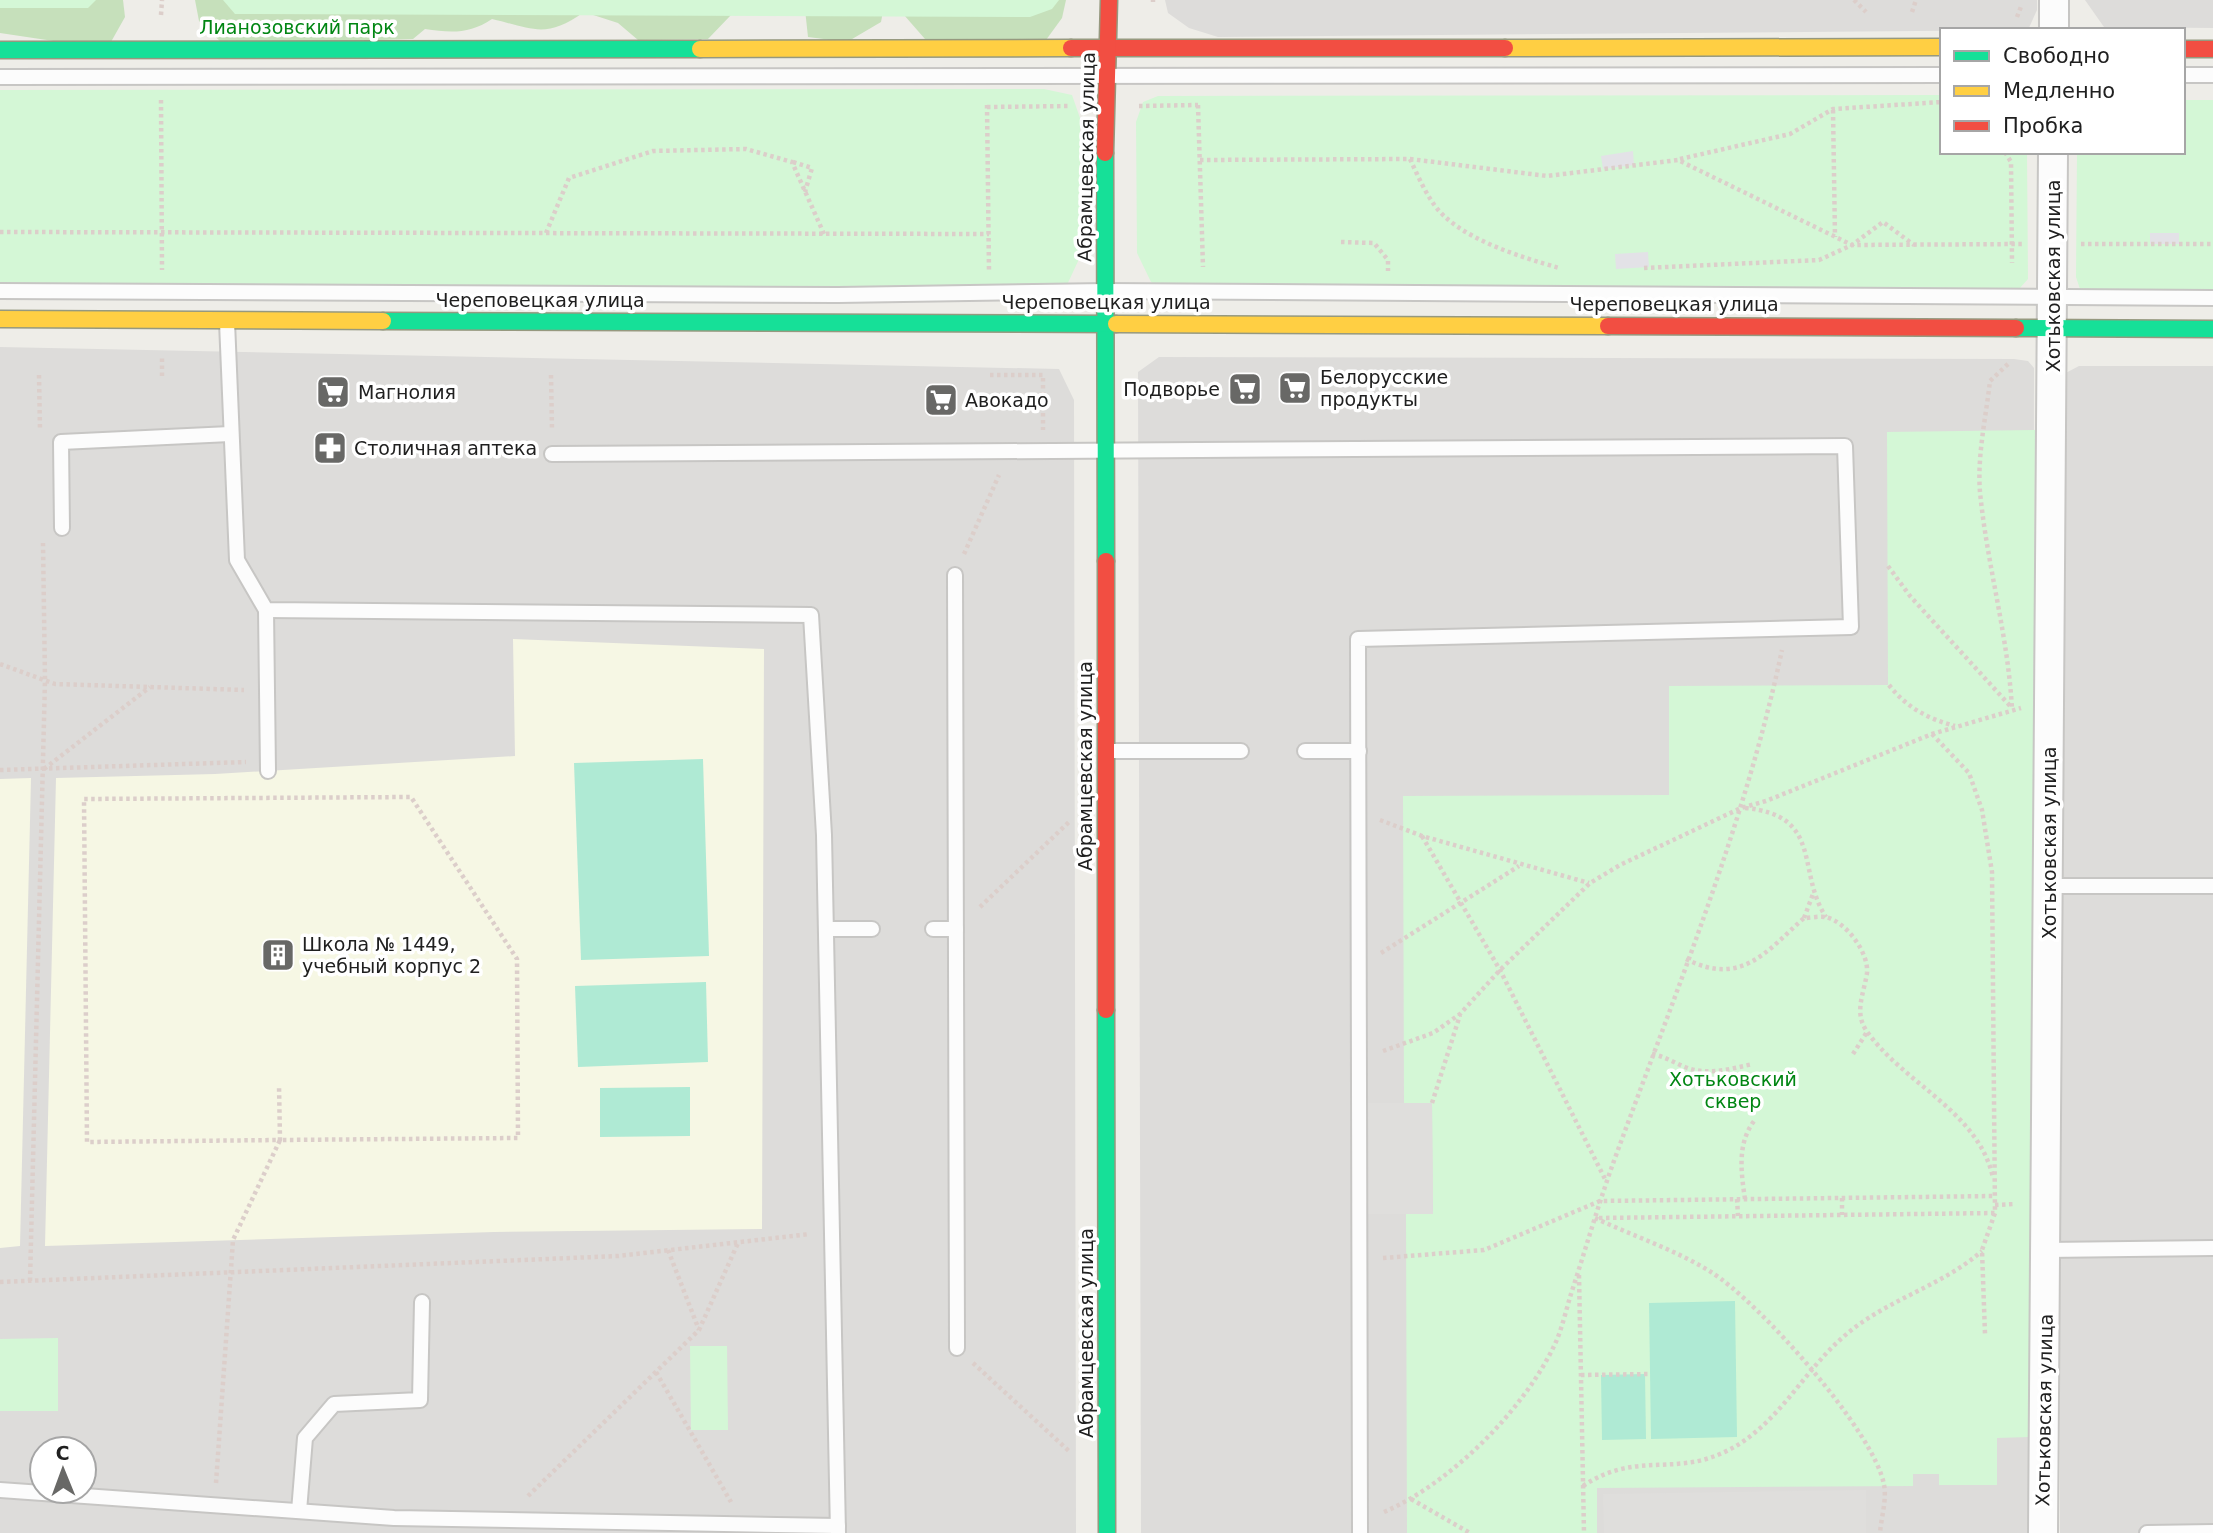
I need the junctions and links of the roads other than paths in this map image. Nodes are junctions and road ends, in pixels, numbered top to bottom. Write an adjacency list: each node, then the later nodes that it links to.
1 (1109, 0): 6 (main road, Абрамцевская улица)
2 (2054, 0): 3 (street)
3 (2054, 28)
4 (1940, 47): 6 (main road)
5 (2185, 48): 7 (main road)
6 (1108, 49): 8 (main road); 9 (main road, Абрамцевская улица)
7 (2213, 49)
8 (0, 50)
9 (1107, 75): 10 (lane); 13 (lane); 16 (main road, Абрамцевская улица)
10 (1940, 75)
11 (2185, 75): 12 (lane)
12 (2213, 75)
13 (0, 77)
14 (2053, 154): 17 (street, Хотьковская улица)
15 (0, 290): 16 (lane, Череповецкая улица)
16 (1106, 291): 17 (lane, Череповецкая улица); 21 (main road, Абрамцевская улица)
17 (2053, 298): 18 (lane, Череповецкая улица); 22 (street, Хотьковская улица)
18 (2213, 298)
19 (227, 318): 20 (main road, Череповецкая улица); 21 (main road, Череповецкая улица); 24 (lane)
20 (0, 319)
21 (1106, 322): 22 (main road, Череповецкая улица); 25 (main road, Абрамцевская улица)
22 (2053, 327): 23 (main road, Череповецкая улица); 35 (street, Хотьковская улица)
23 (2213, 329)
24 (230, 434): 27 (lane); 29 (lane)
25 (1106, 452): 26 (lane); 30 (main road, Абрамцевская улица); 33 (lane)
26 (552, 454)
27 (62, 528)
28 (955, 575): 40 (lane)
29 (266, 610): 34 (lane); 37 (lane)
30 (1106, 751): 31 (lane); 50 (main road, Абрамцевская улица)
31 (1241, 751)
32 (1305, 751): 33 (lane)
33 (1359, 751): 47 (lane)
34 (267, 766)
35 (2049, 886): 36 (lane); 42 (street, Хотьковская улица)
36 (2213, 886)
37 (826, 929): 38 (lane); 48 (lane)
38 (872, 929)
39 (933, 929): 40 (lane)
40 (956, 929): 44 (lane)
41 (2213, 1248): 42 (lane)
42 (2046, 1250): 51 (street, Хотьковская улица)
43 (422, 1301): 46 (lane)
44 (957, 1348)
45 (0, 1490): 46 (lane)
46 (299, 1511): 48 (lane)
47 (1360, 1528)
48 (838, 1530)
49 (2213, 1532): 52 (lane)
50 (1107, 1533)
51 (2043, 1533)
52 (2147, 1533)

